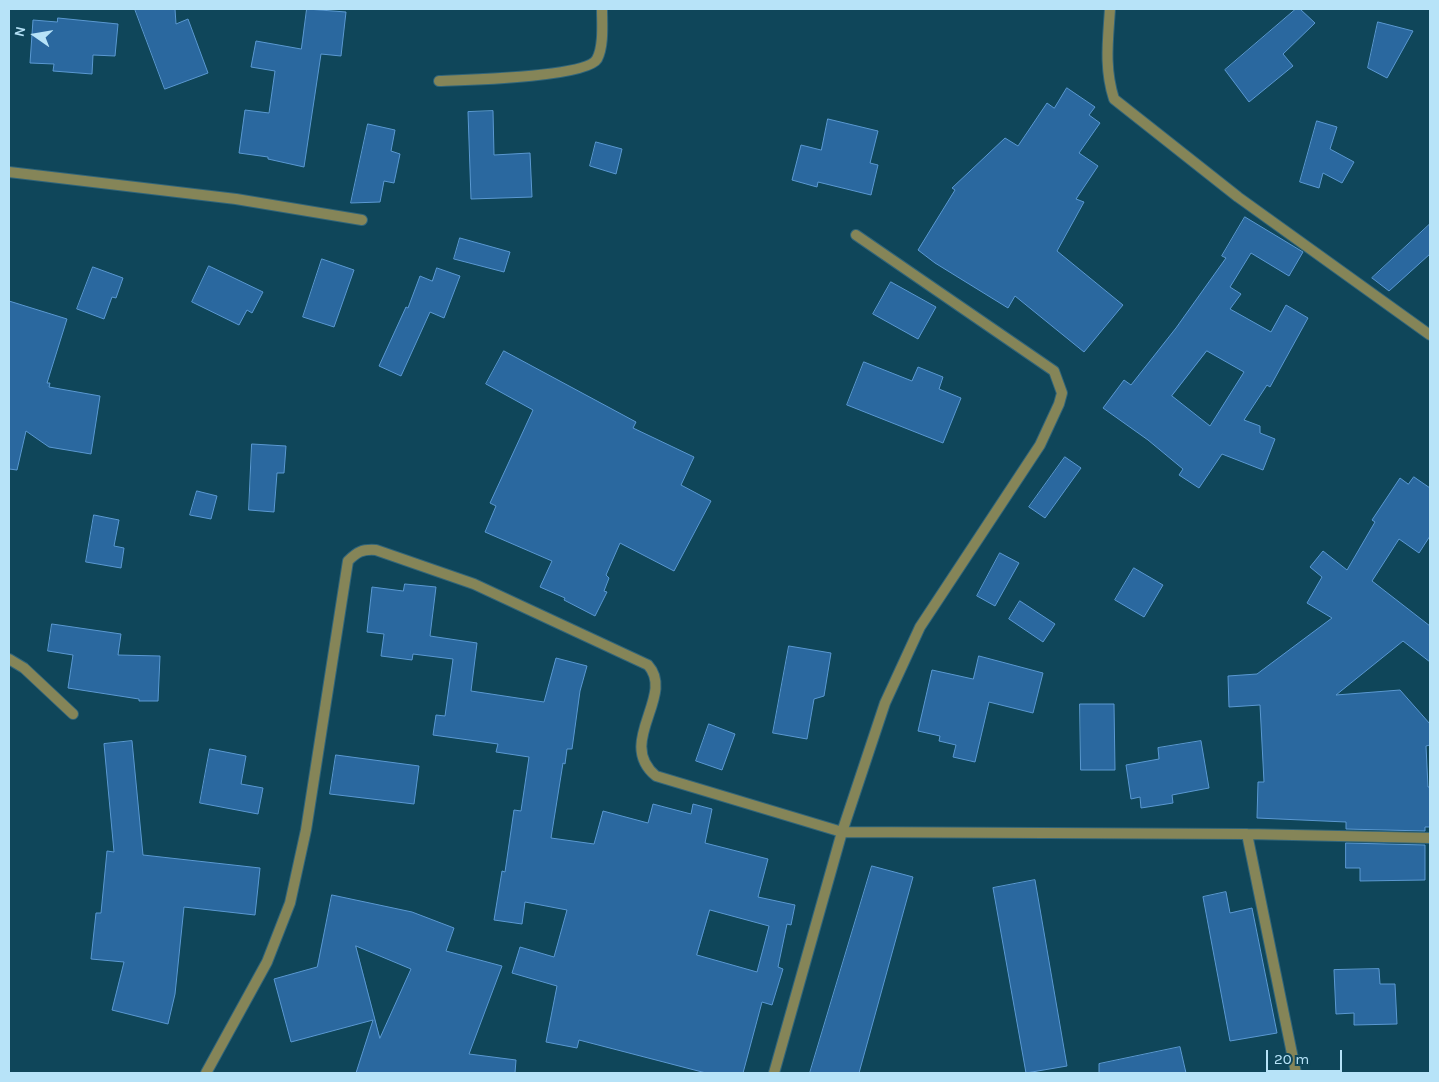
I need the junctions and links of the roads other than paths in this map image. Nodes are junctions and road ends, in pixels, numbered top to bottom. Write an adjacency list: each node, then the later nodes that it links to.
1 (602, 9): 3 (street)
2 (1110, 9): 7 (street)
3 (439, 81)
4 (9, 172): 5 (street)
5 (362, 220)
6 (856, 235): 10 (street)
7 (1430, 335)
8 (9, 659): 9 (street)
9 (73, 714)
10 (842, 832): 11 (street); 13 (street); 14 (street)
11 (1246, 834): 12 (street); 15 (street)
12 (1430, 838)
13 (206, 1073)
14 (774, 1073)
15 (1296, 1073)

